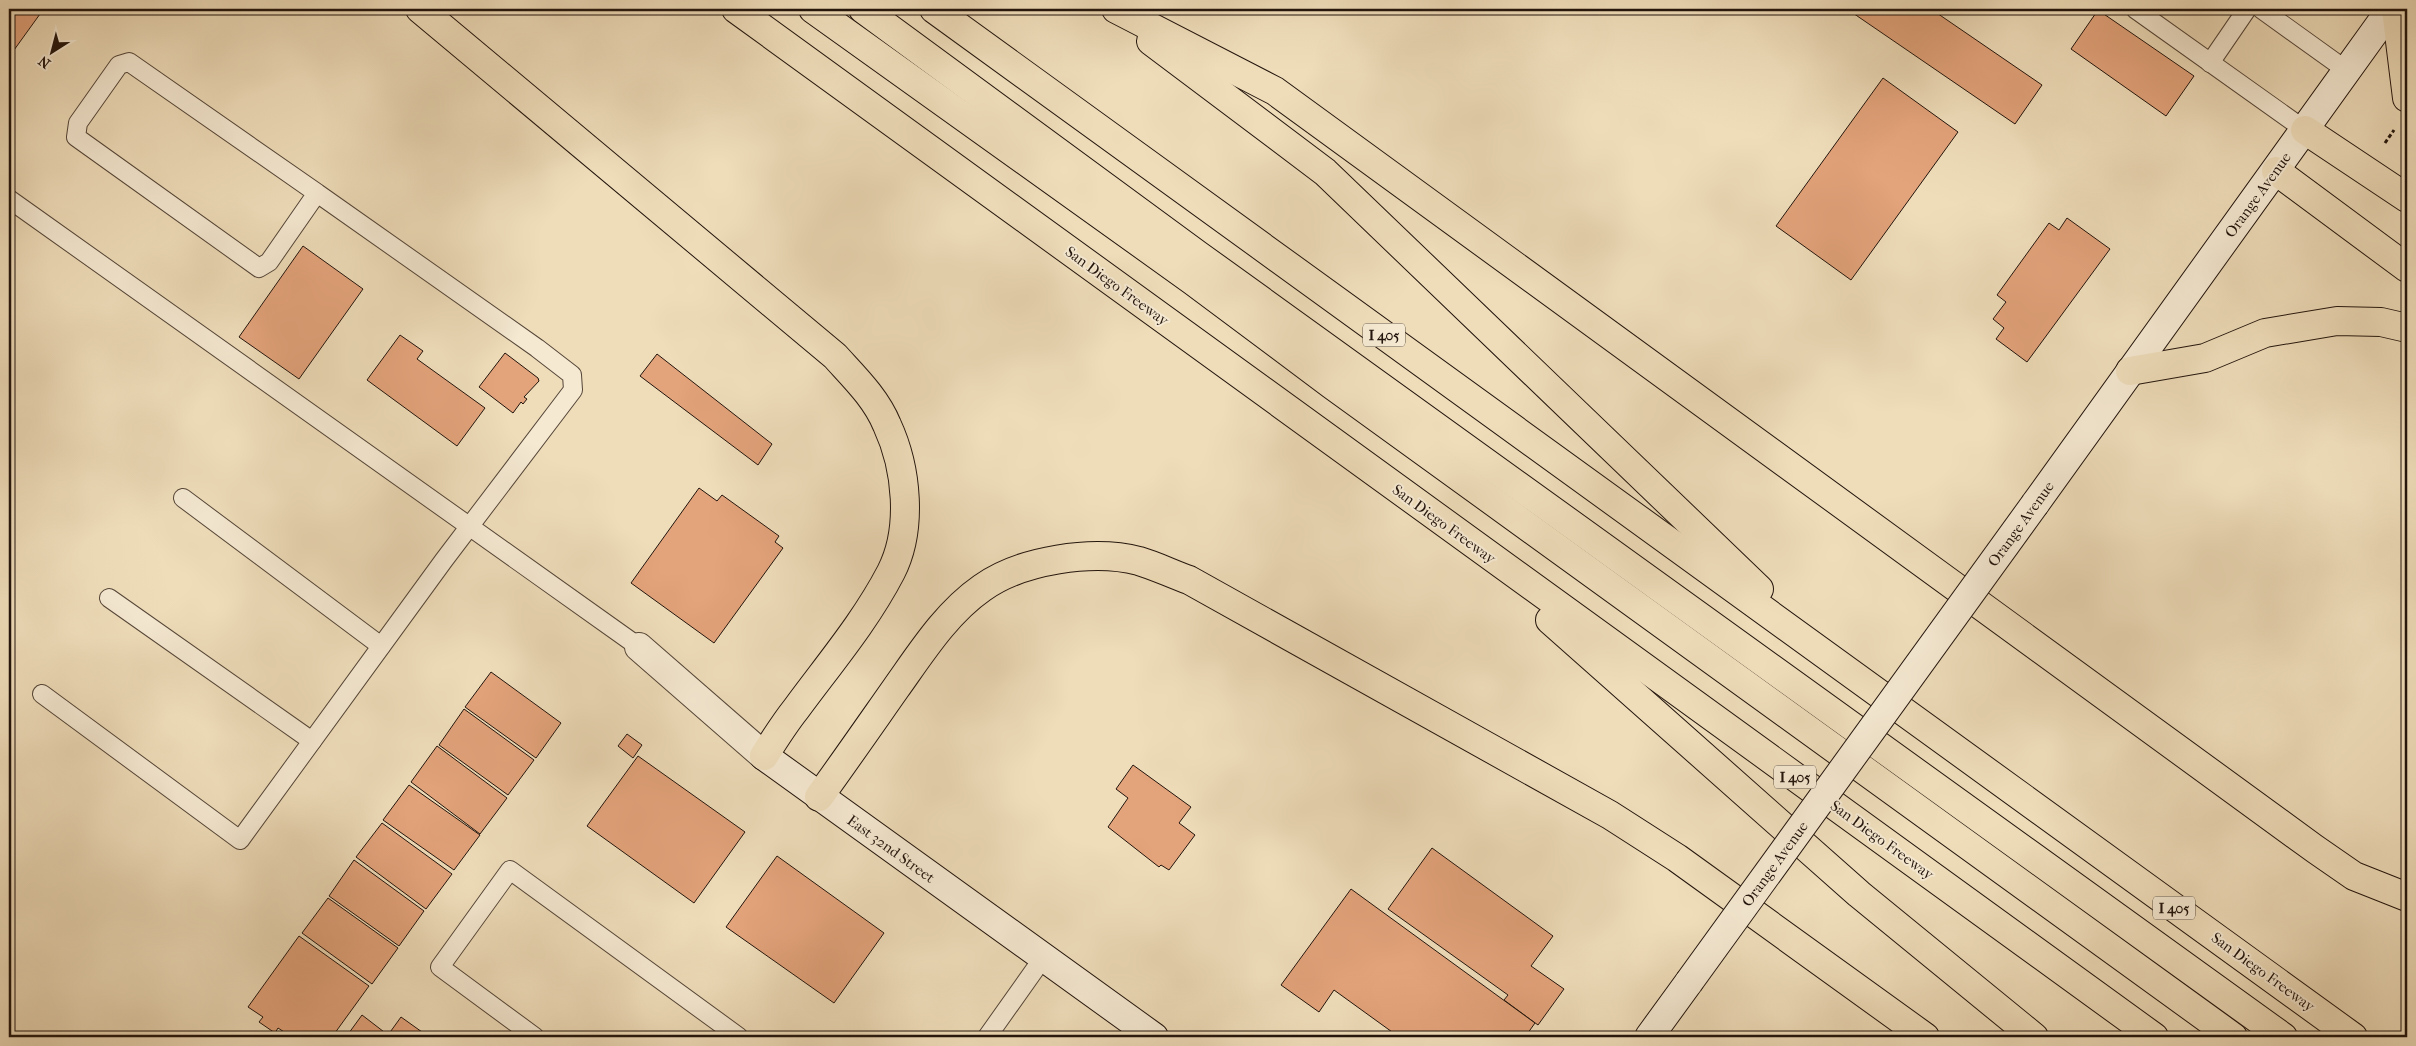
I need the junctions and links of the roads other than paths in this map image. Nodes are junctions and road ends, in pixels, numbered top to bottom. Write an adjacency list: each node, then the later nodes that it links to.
1 (420, 9): 33 (highway)
2 (736, 9): 25 (highway, San Diego Freeway / I 405)
3 (813, 9): 45 (highway)
4 (863, 9): 46 (highway)
5 (934, 9): 30 (highway, San Diego Freeway / I 405)
6 (1108, 9): 30 (highway)
7 (1116, 9): 35 (highway)
8 (2135, 9): 13 (lane)
9 (2247, 9): 13 (lane)
10 (2261, 9): 14 (lane)
11 (2391, 9): 14 (main road, Orange Avenue)
12 (2396, 9): 15 (highway)
13 (2210, 63): 16 (lane)
14 (2346, 70): 16 (main road, Orange Avenue)
15 (2407, 98)
16 (2305, 130): 17 (main road, Orange Avenue); 19 (highway)
17 (2276, 171): 21 (highway); 23 (main road, Orange Avenue)
18 (317, 193): 18 (lane); 26 (lane)
19 (2407, 198)
20 (9, 199): 26 (lane)
21 (2407, 268)
22 (2407, 328): 23 (highway)
23 (2130, 372): 37 (main road, Orange Avenue, bridge)
24 (183, 498): 28 (lane)
25 (1435, 518): 43 (highway); 44 (highway, San Diego Freeway / I 405)
26 (470, 526): 28 (lane); 29 (lane)
27 (109, 598): 32 (lane)
28 (381, 646): 32 (lane)
29 (639, 647): 33 (main road, East 32nd Street)
30 (1834, 660): 47 (highway, San Diego Freeway / I 405)
31 (42, 694): 32 (lane)
32 (312, 742)
33 (764, 756): 34 (main road, East 32nd Street)
34 (819, 797): 36 (main road, East 32nd Street); 42 (highway)
35 (2407, 896)
36 (1043, 958): 40 (lane); 41 (main road, East 32nd Street)
37 (1653, 1036)
38 (535, 1037): 39 (lane)
39 (739, 1037)
40 (987, 1037)
41 (1154, 1037)
42 (1924, 1037)
43 (2034, 1037)
44 (2154, 1037)
45 (2233, 1037)
46 (2283, 1037)
47 (2352, 1037)

